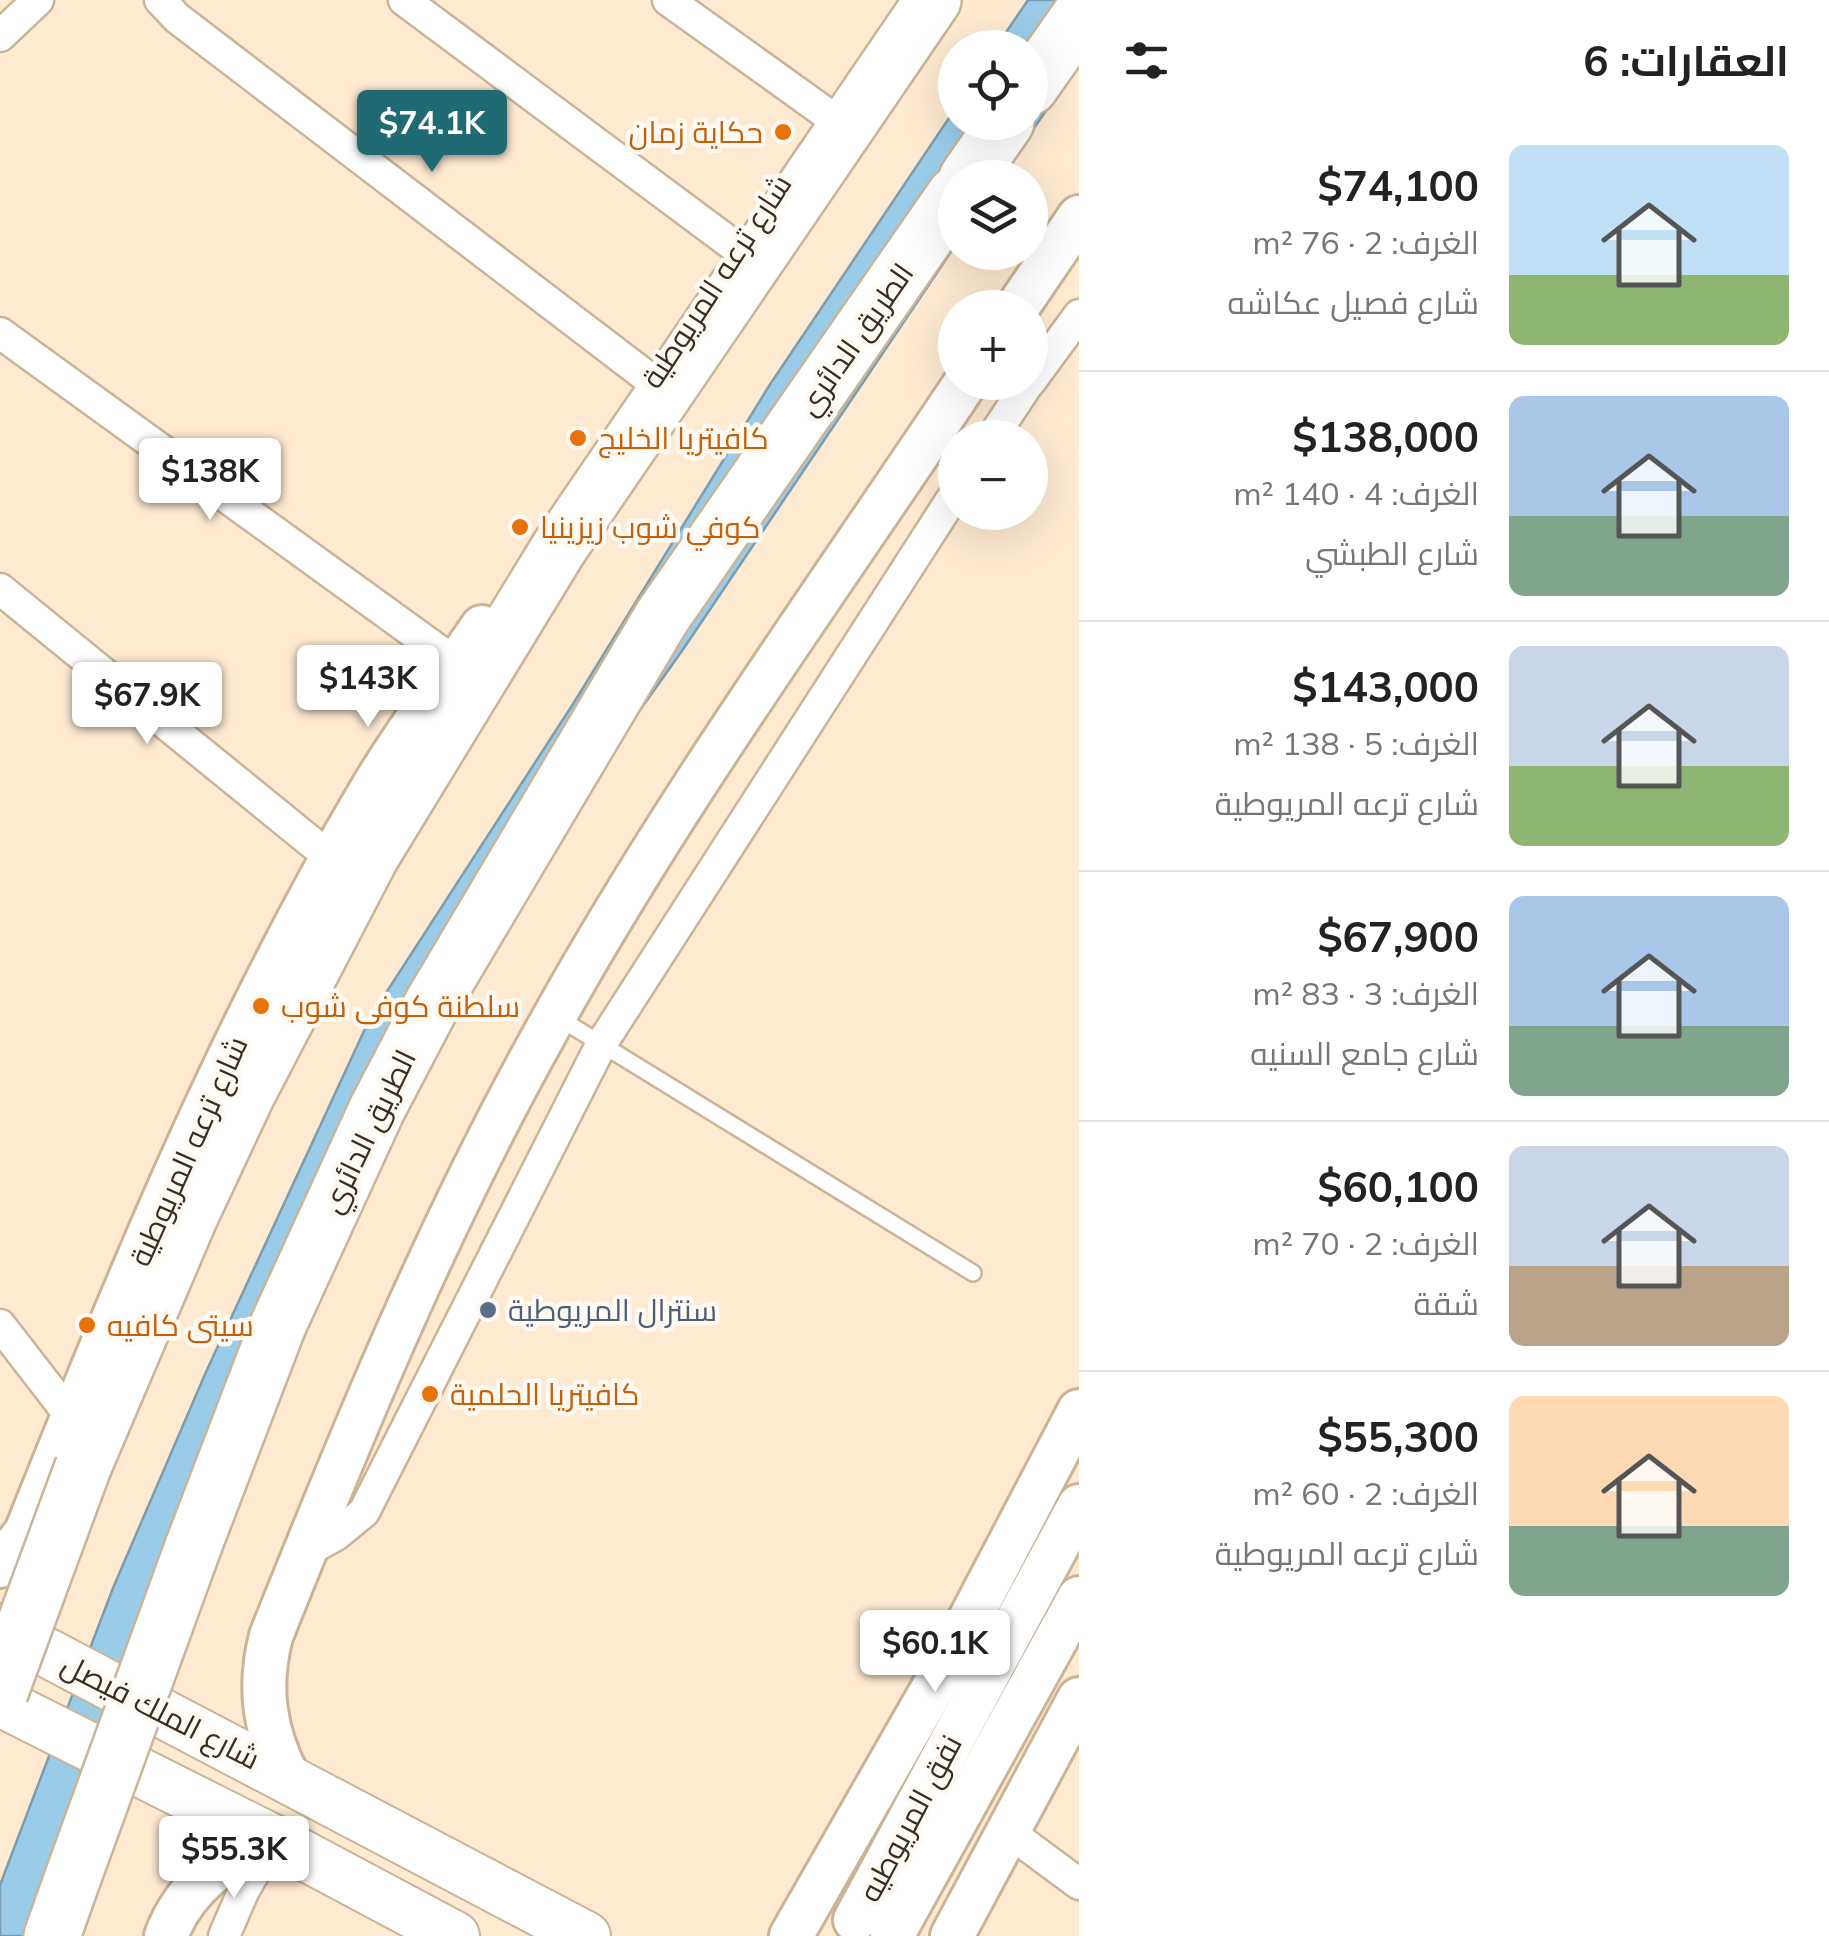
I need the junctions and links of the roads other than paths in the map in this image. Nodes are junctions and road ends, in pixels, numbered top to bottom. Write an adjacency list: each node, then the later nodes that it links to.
1 (38, 0): 7 (street)
2 (404, 0): 12 (street)
3 (668, 0): 9 (street)
4 (909, 0): 9 (main road, شارع ترعه المريوطية); 34 (highway, bridge)
5 (179, 6): 17 (street)
6 (1079, 17): 8 (highway)
7 (0, 36)
8 (1048, 62)
9 (827, 114): 12 (main road, شارع ترعه المريوطية)
10 (1079, 217): 13 (main road)
11 (938, 219): 42 (highway, الطريق الدائري, bridge)
12 (737, 248): 17 (main road, شارع ترعه المريوطية)
13 (1029, 290)
14 (1079, 315): 16 (street)
15 (0, 333): 21 (street)
16 (1048, 357)
17 (651, 380): 21 (main road, شارع ترعه المريوطية)
18 (954, 400): 23 (main road)
19 (938, 520): 24 (street)
20 (0, 589): 22 (street)
21 (457, 664): 22 (main road, شارع ترعه المريوطية)
22 (332, 859): 28 (main road, شارع ترعه المريوطية)
23 (555, 1015): 24 (lane); 30 (main road)
24 (602, 1043): 25 (lane); 30 (street)
25 (973, 1273)
26 (0, 1325): 28 (street)
27 (1079, 1411): 47 (main road)
28 (72, 1418): 31 (main road, شارع ترعه المريوطية)
29 (1079, 1506): 41 (main road, نفق المريوطيه)
30 (305, 1552): 37 (main road)
31 (0, 1566)
32 (1079, 1598): 41 (main road, نفق المريوطيه)
33 (0, 1628): 37 (main road, شارع الملك فيصل, bridge)
34 (0, 1692)
35 (1079, 1699): 38 (main road)
36 (0, 1702): 39 (main road, شارع الملك فيصل)
37 (288, 1777): 46 (main road, شارع الملك فيصل)
38 (1009, 1832): 40 (street); 48 (main road)
39 (273, 1839): 43 (main road); 44 (street); 45 (main road, شارع الملك فيصل)
40 (1079, 1884)
41 (874, 1928)
42 (52, 1936)
43 (166, 1936)
44 (224, 1936)
45 (455, 1936)
46 (586, 1936)
47 (791, 1936)
48 (952, 1936)

